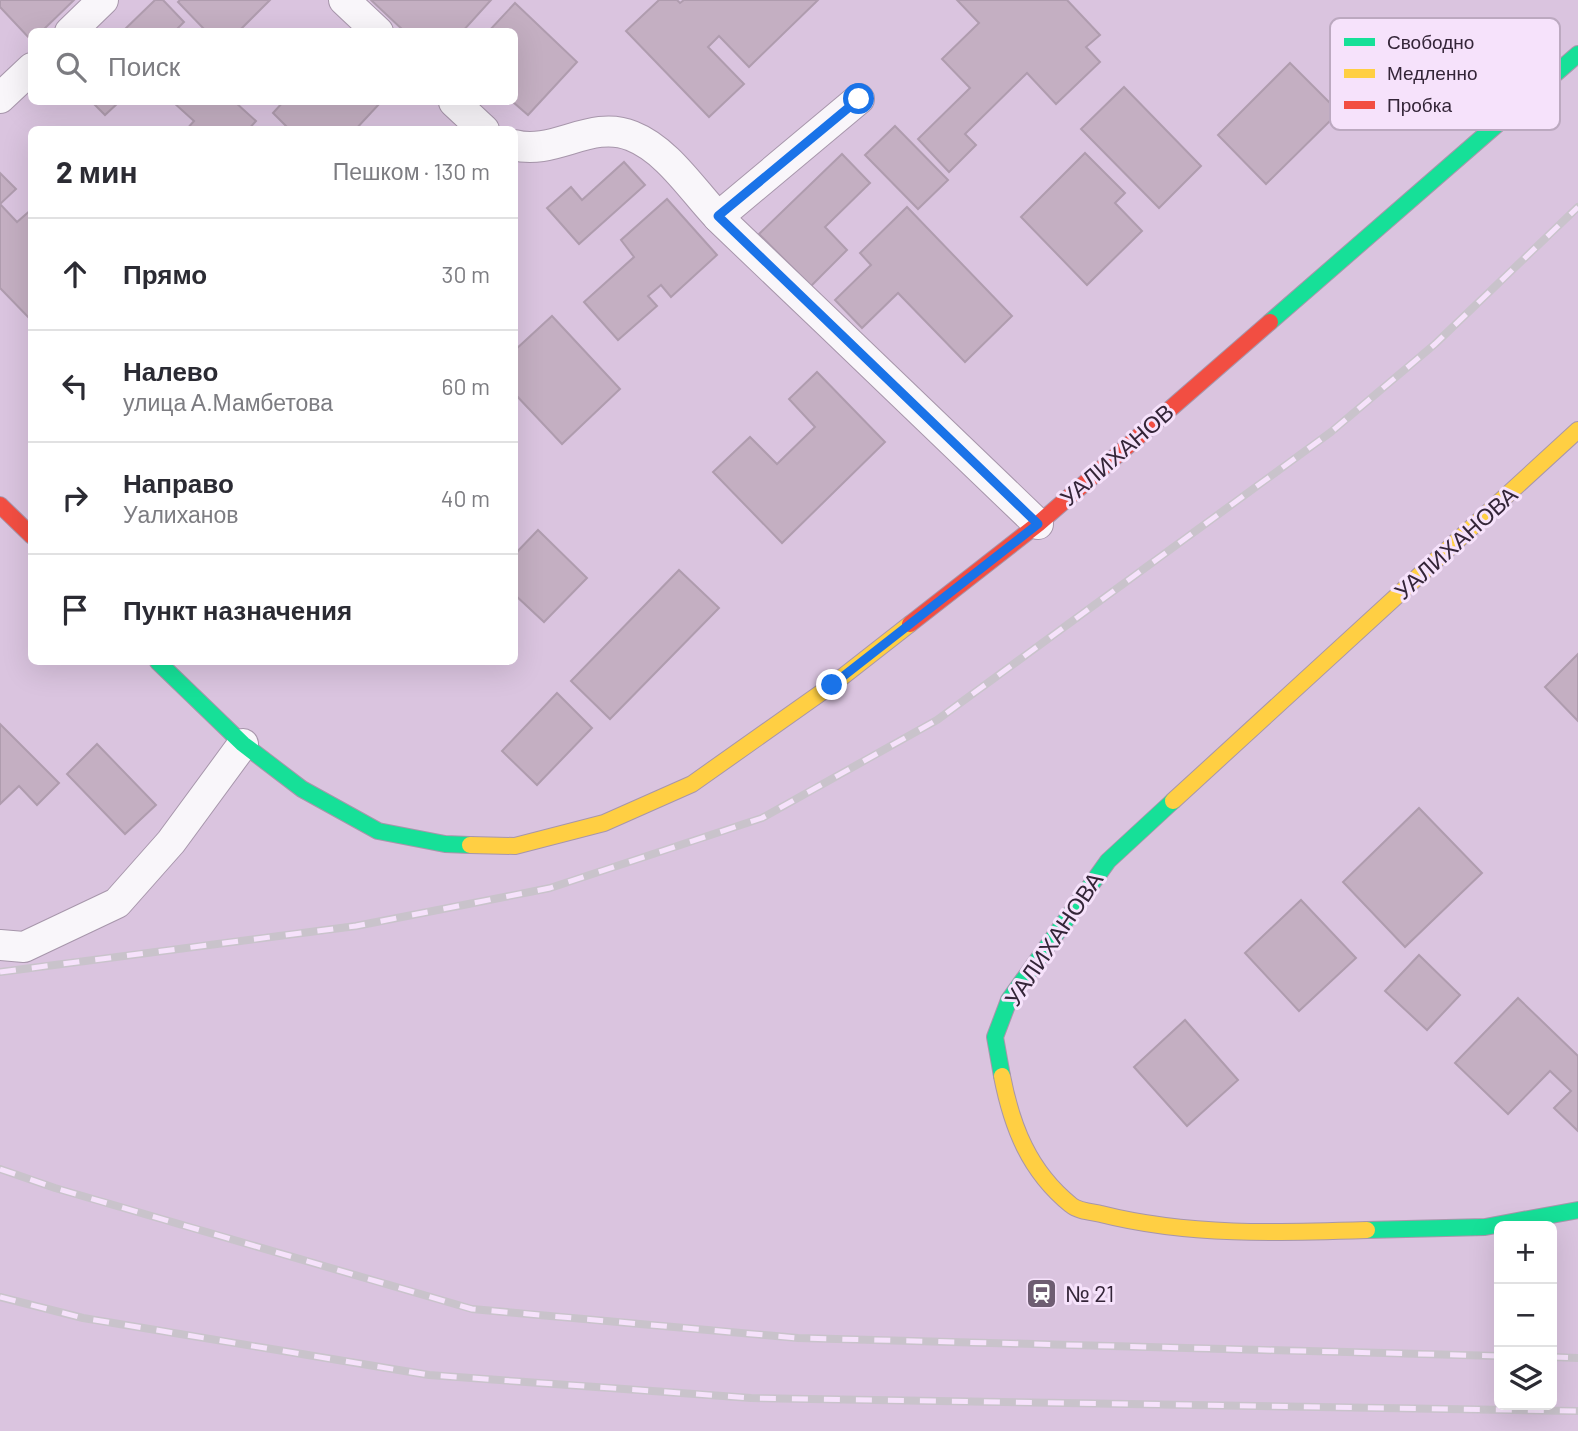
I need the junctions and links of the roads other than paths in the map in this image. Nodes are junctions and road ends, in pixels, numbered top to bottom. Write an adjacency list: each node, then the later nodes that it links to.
1 (103, 0): 3 (lane)
2 (344, 0): 4 (lane)
3 (74, 28)
4 (374, 28)
5 (1578, 54): 6 (street, УАЛИХАНОВ)
6 (1560, 70)
7 (28, 72): 8 (lane)
8 (0, 98)
9 (859, 99): 14 (lane)
10 (457, 105): 11 (lane)
11 (480, 126)
12 (1491, 130): 17 (street, УАЛИХАНОВ)
13 (518, 146): 14 (lane)
14 (718, 216): 17 (lane)
15 (1578, 430): 22 (street, УАЛИХАНОВА)
16 (0, 505): 18 (street)
17 (1038, 524): 20 (street, УАЛИХАНОВ)
18 (28, 532)
19 (161, 665): 20 (street, УАЛИХАНОВ)
20 (243, 744): 21 (lane)
21 (0, 945)
22 (1578, 1210)

